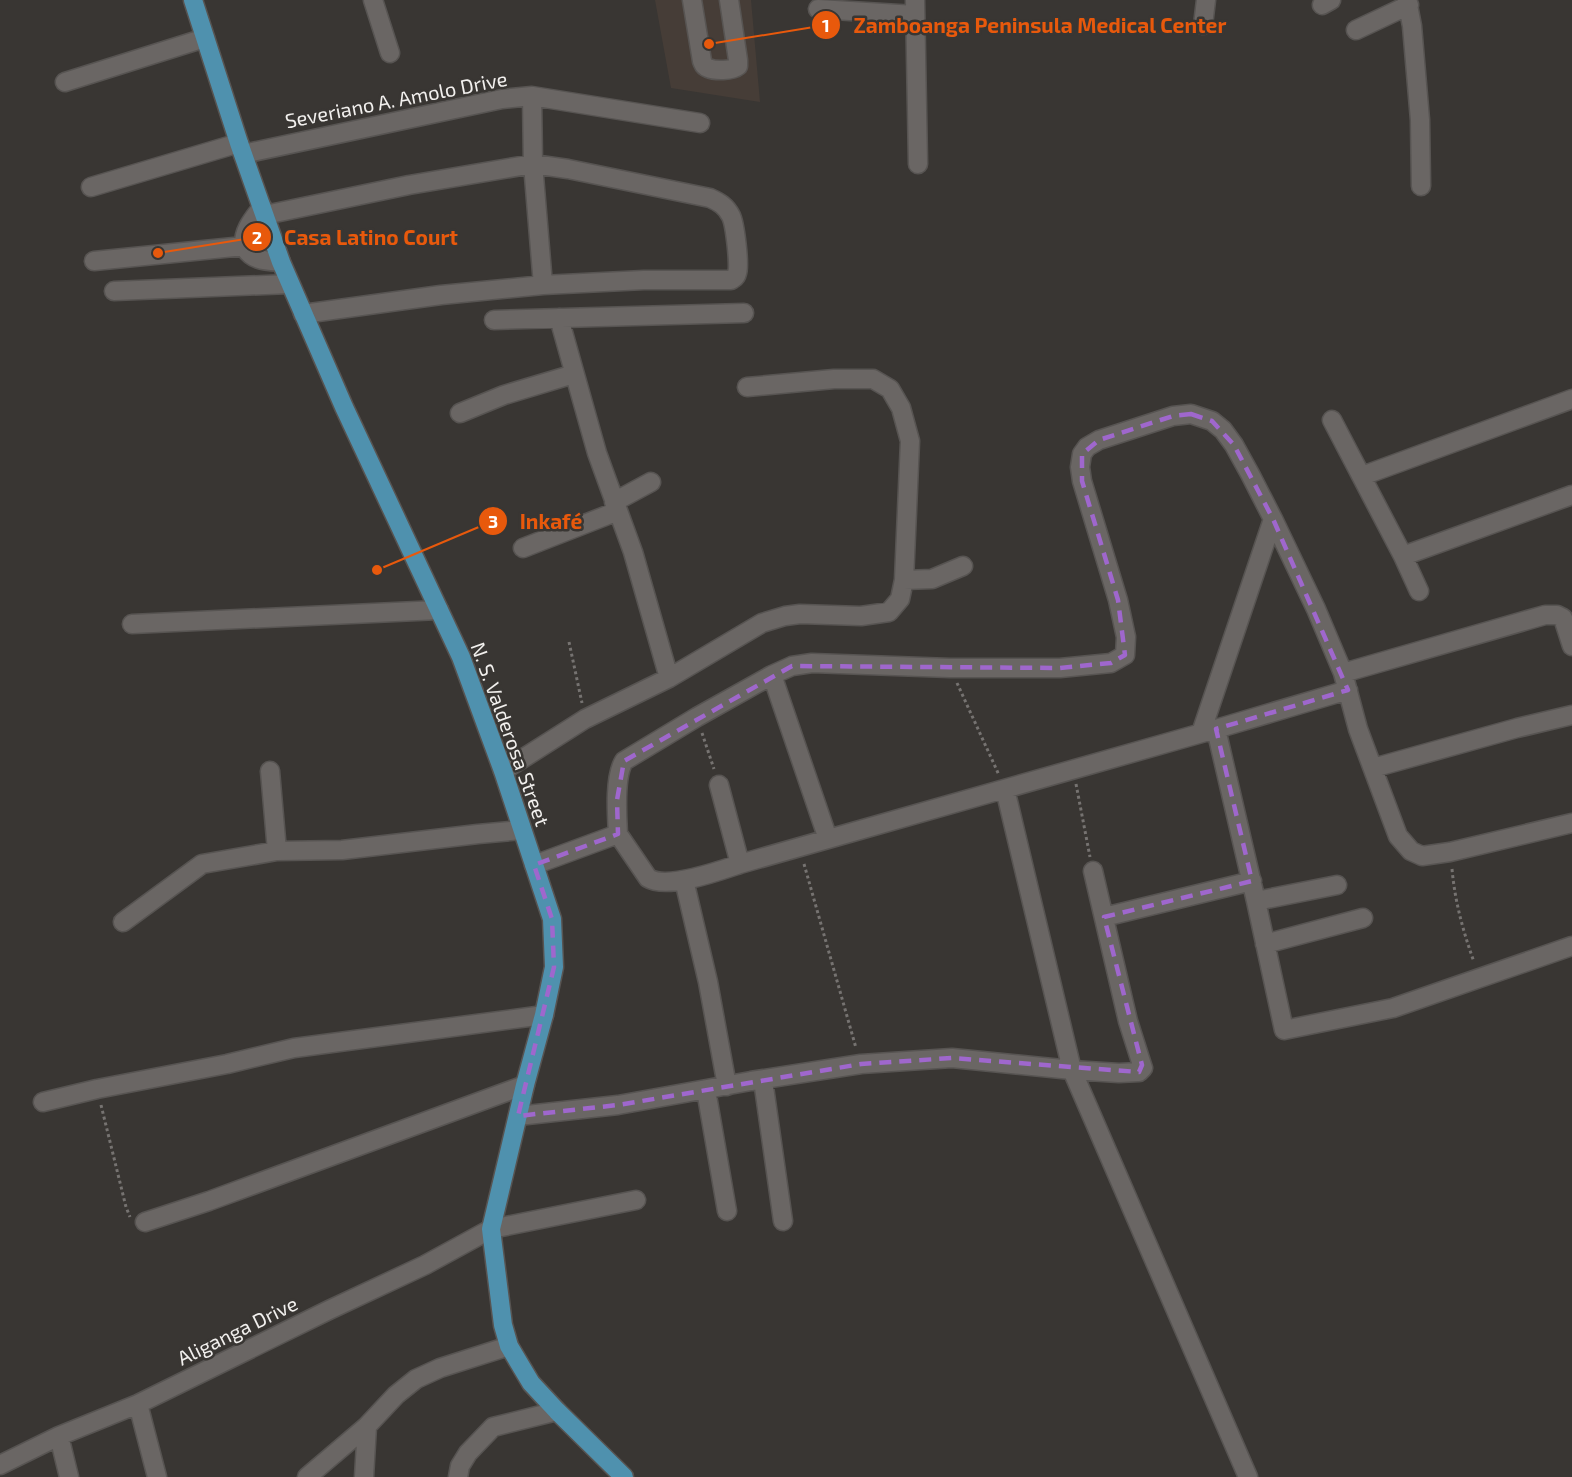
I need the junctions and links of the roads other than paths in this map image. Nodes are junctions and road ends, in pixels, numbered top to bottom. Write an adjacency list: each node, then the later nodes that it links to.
1 (193, 0): 11 (main road, N. S. Valderosa Street)
2 (373, 0): 12 (street)
3 (692, 0): 4 (street)
4 (729, 0)
5 (1206, 0): 9 (street)
6 (1408, 3): 10 (street); 19 (street)
7 (915, 8): 8 (street); 18 (street)
8 (818, 9)
9 (1203, 25)
10 (1356, 30)
11 (205, 38): 13 (street); 16 (main road, N. S. Valderosa Street)
12 (390, 53)
13 (65, 82)
14 (532, 96): 15 (street, Severiano A. Amolo Drive); 16 (street, Severiano A. Amolo Drive); 17 (street)
15 (700, 123)
16 (241, 148): 20 (street, Severiano A. Amolo Drive); 21 (main road, N. S. Valderosa Street)
17 (533, 164): 21 (street); 26 (street); 26 (street)
18 (918, 164)
19 (1421, 186)
20 (91, 187)
21 (264, 211): 22 (street); 24 (main road, N. S. Valderosa Street)
22 (244, 246): 23 (street); 24 (street)
23 (94, 261)
24 (281, 262): 25 (main road, N. S. Valderosa Street)
25 (290, 284): 27 (street); 28 (main road, N. S. Valderosa Street)
26 (543, 285): 28 (street)
27 (114, 291)
28 (303, 314): 47 (main road, N. S. Valderosa Street)
29 (744, 314): 30 (street)
30 (559, 318): 31 (street); 32 (street)
31 (494, 320)
32 (574, 374): 35 (street); 40 (street)
33 (747, 387): 45 (street)
34 (1572, 399): 37 (street)
35 (460, 413)
36 (1332, 420): 37 (street)
37 (1362, 476): 43 (street)
38 (651, 482): 40 (street)
39 (1572, 495): 43 (street)
40 (616, 506): 42 (street); 51 (street)
41 (1273, 519): 50 (street); 52 (street); 54 (street)
42 (523, 548)
43 (1403, 556): 46 (street)
44 (963, 566): 45 (street)
45 (904, 580): 51 (street)
46 (1419, 591)
47 (439, 610): 48 (street); 57 (main road, N. S. Valderosa Street)
48 (132, 624)
49 (1572, 646): 52 (street)
50 (772, 675): 62 (street); 63 (street)
51 (669, 678): 57 (street)
52 (1346, 681): 54 (street); 55 (street)
53 (1572, 715): 55 (street)
54 (1209, 731): 59 (street); 69 (street)
55 (1373, 768): 60 (street)
56 (270, 771): 64 (street)
57 (503, 771): 61 (main road, N. S. Valderosa Street)
58 (719, 785): 65 (street)
59 (1005, 789): 63 (street); 78 (street)
60 (1572, 823)
61 (522, 830): 64 (street); 66 (main road, N. S. Valderosa Street)
62 (618, 834): 66 (street); 68 (street)
63 (828, 839): 65 (street)
64 (277, 851): 74 (street)
65 (740, 864): 68 (street)
66 (534, 865): 77 (main road, N. S. Valderosa Street)
67 (1093, 870): 72 (street)
68 (684, 880): 81 (street)
69 (1252, 881): 71 (street); 72 (street)
70 (1337, 885): 71 (street)
71 (1256, 901): 75 (street)
72 (1104, 917): 78 (street)
73 (1363, 918): 75 (street)
74 (123, 922)
75 (1265, 944): 76 (street)
76 (1572, 946)
77 (544, 1015): 80 (main road, N. S. Valderosa Street); 83 (street)
78 (1072, 1070): 79 (street); 102 (street)
79 (763, 1080): 81 (street); 87 (street)
80 (525, 1085): 84 (main road, N. S. Valderosa Street); 88 (street)
81 (726, 1086): 82 (street)
82 (706, 1090): 84 (street); 86 (street)
83 (43, 1102)
84 (518, 1116): 89 (main road, N. S. Valderosa Street)
85 (636, 1200): 89 (street, Aliganga Drive)
86 (727, 1211)
87 (783, 1221)
88 (144, 1222)
89 (491, 1229): 90 (main road, N. S. Valderosa Street); 91 (street, Aliganga Drive)
90 (509, 1346): 92 (main road, N. S. Valderosa Street); 93 (street)
91 (138, 1404): 94 (street, Aliganga Drive); 97 (street)
92 (557, 1411): 100 (street); 101 (main road, N. S. Valderosa Street)
93 (367, 1426): 98 (street); 99 (street)
94 (59, 1436): 95 (street, Aliganga Drive); 96 (street)
95 (0, 1465)
96 (69, 1477)
97 (157, 1477)
98 (307, 1477)
99 (363, 1477)
100 (458, 1477)
101 (624, 1477)
102 (1248, 1477)

